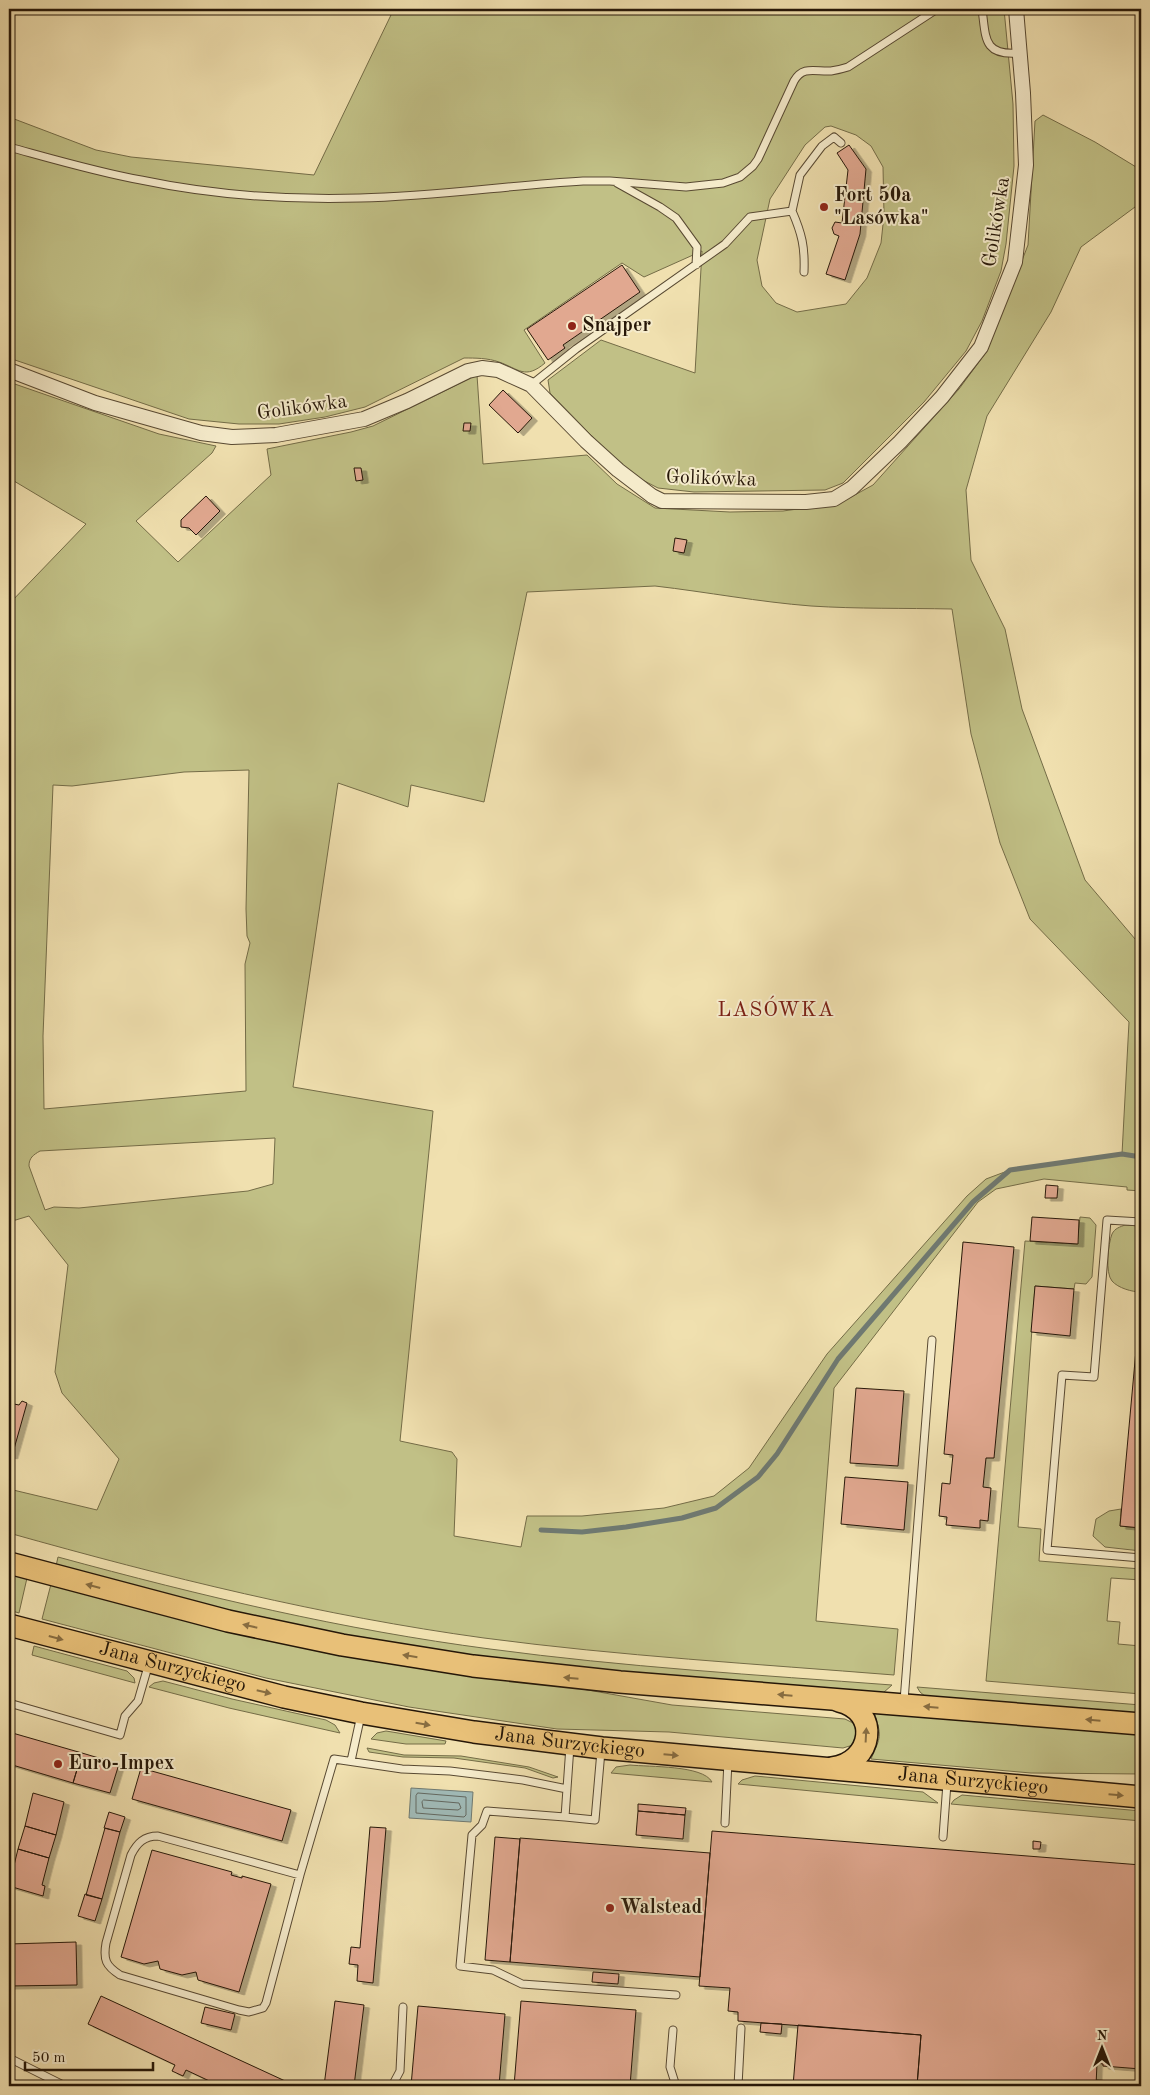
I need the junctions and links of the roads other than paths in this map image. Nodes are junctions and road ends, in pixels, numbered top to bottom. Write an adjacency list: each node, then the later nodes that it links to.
1 (937, 9): 7 (lane)
2 (982, 9): 4 (lane)
3 (1016, 9): 4 (street, Golikówka)
4 (1019, 53): 12 (street, Golikówka)
5 (841, 143): 8 (lane)
6 (9, 148): 7 (lane)
7 (614, 182): 9 (lane)
8 (792, 211): 9 (lane); 10 (lane)
9 (696, 265): 12 (lane)
10 (804, 272)
11 (9, 370): 12 (street, Golikówka)
12 (531, 384)
13 (1141, 1222): 15 (lane)
14 (932, 1340): 21 (lane)
15 (1141, 1558)
16 (9, 1563): 19 (main road, one-way to 16)
17 (9, 1625): 18 (main road, Jana Surzyckiego, one-way to 18)
18 (149, 1663): 20 (lane); 22 (main road, Jana Surzyckiego, one-way to 22)
19 (833, 1699): 21 (main road); 28 (main road, one-way to 19)
20 (9, 1702)
21 (904, 1705): 23 (main road, one-way to 21)
22 (361, 1713): 24 (main road, Jana Surzyckiego, one-way to 24); 27 (lane)
23 (1141, 1724)
24 (570, 1745): 25 (main road, Jana Surzyckiego); 30 (lane)
25 (602, 1748): 26 (main road, Jana Surzyckiego, one-way to 26); 32 (lane)
26 (728, 1760): 28 (main road, Jana Surzyckiego); 33 (lane)
27 (351, 1761): 30 (lane); 35 (lane)
28 (819, 1769): 29 (main road, Jana Surzyckiego)
29 (947, 1780): 31 (main road, Jana Surzyckiego, one-way to 31); 34 (lane)
30 (567, 1789): 32 (lane)
31 (1141, 1798)
32 (564, 1817): 36 (lane)
33 (725, 1823)
34 (943, 1837)
35 (300, 1875): 35 (lane)
36 (676, 1995)
37 (403, 2007): 42 (lane)
38 (740, 2028): 44 (lane)
39 (673, 2030): 43 (lane)
40 (9, 2058): 41 (lane)
41 (65, 2086)
42 (392, 2086)
43 (676, 2086)
44 (738, 2086)

